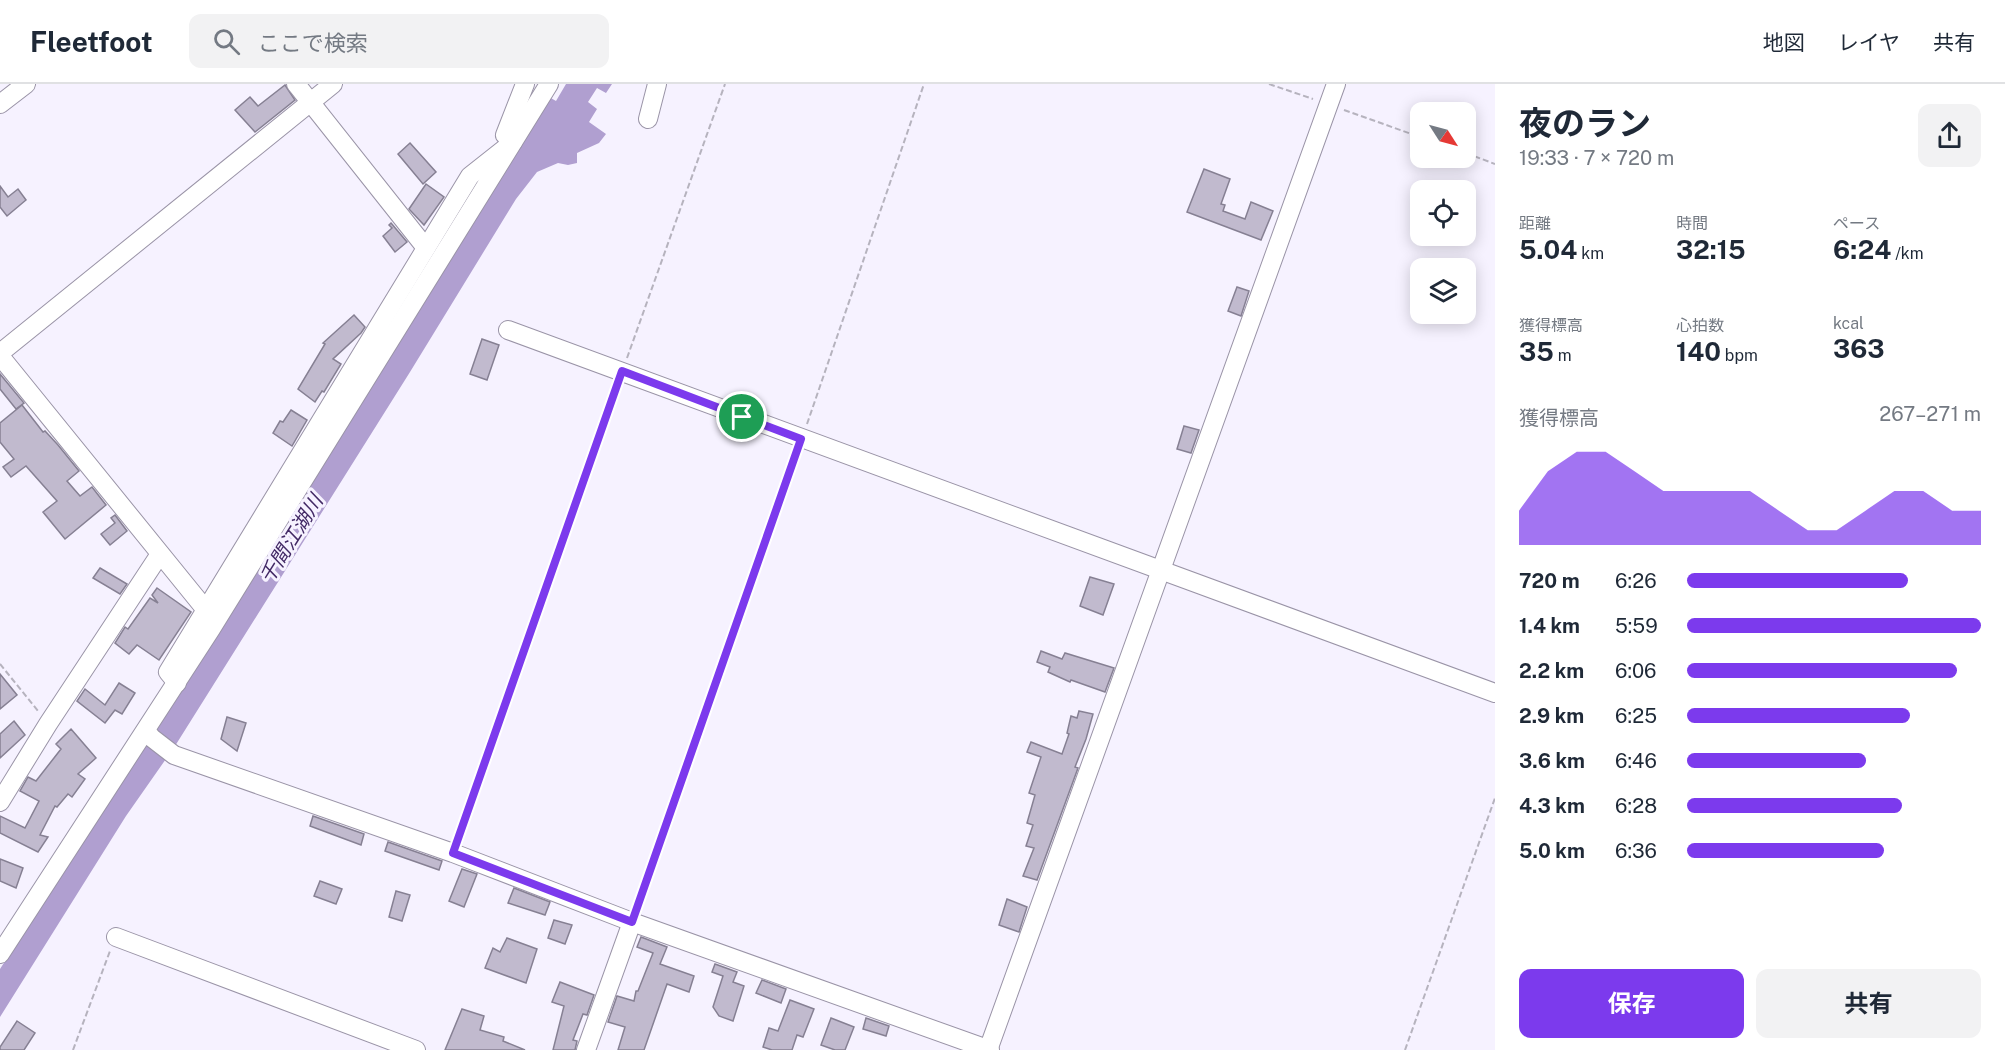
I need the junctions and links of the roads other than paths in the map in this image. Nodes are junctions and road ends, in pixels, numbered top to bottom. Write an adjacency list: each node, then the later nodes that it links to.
1 (26, 84): 9 (street)
2 (296, 84): 8 (street)
3 (333, 84): 8 (street)
4 (525, 84): 11 (street)
5 (549, 84): 11 (street)
6 (657, 84): 10 (street)
7 (1336, 84): 16 (street)
8 (311, 102): 12 (street); 14 (street)
9 (0, 104)
10 (648, 119)
11 (513, 142): 12 (street); 18 (street)
12 (426, 248): 17 (street)
13 (508, 330): 16 (street)
14 (0, 354): 15 (street)
15 (160, 554): 17 (street); 21 (street)
16 (1160, 570): 19 (street); 27 (street)
17 (206, 610): 18 (street)
18 (177, 683): 20 (street)
19 (1495, 693)
20 (149, 735): 22 (street); 24 (street)
21 (0, 802)
22 (632, 922): 26 (street); 27 (street)
23 (116, 937): 25 (street)
24 (0, 954)
25 (416, 1050)
26 (586, 1050)
27 (989, 1050)

